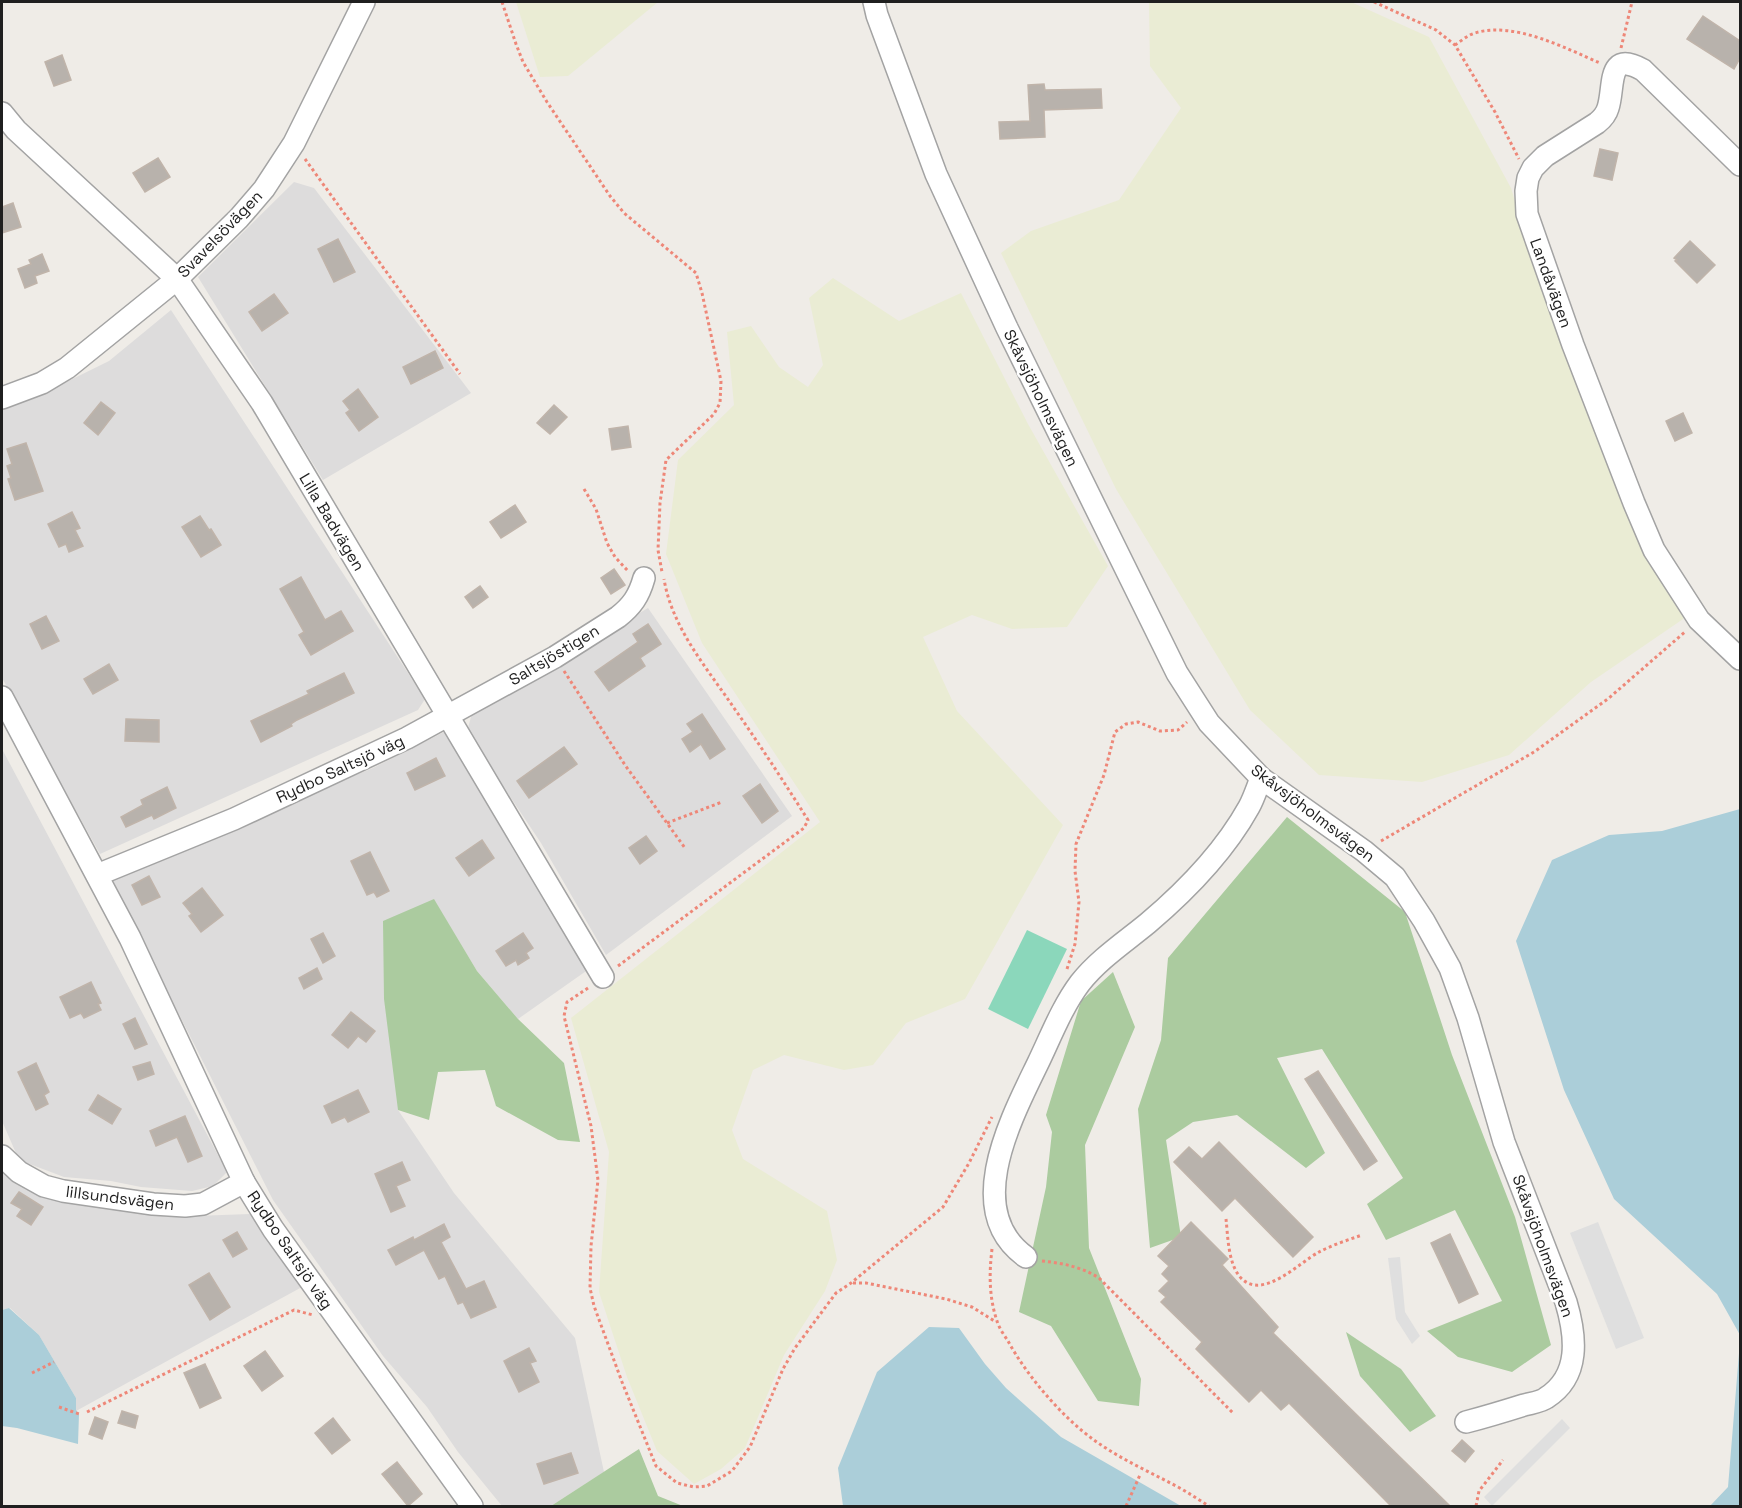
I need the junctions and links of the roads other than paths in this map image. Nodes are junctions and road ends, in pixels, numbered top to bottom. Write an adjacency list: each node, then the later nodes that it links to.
1 (364, 2): 5 (street, Svavelsövägen)
2 (874, 2): 11 (street, Skåvsjöholmsvägen)
3 (2, 113): 5 (street, Lilla Badvägen)
4 (1740, 165): 8 (street, Landåvägen)
5 (177, 279): 6 (street, Svavelsövägen); 10 (street, Lilla Badvägen)
6 (2, 398)
7 (643, 583): 10 (street, Saltsjöstigen)
8 (1740, 659)
9 (2, 697): 12 (street, Rydbo Saltsjö väg)
10 (448, 716): 12 (street, Rydbo Saltsjö väg); 13 (street, Lilla Badvägen)
11 (1261, 778): 16 (street); 17 (street, Skåvsjöholmsvägen)
12 (97, 875): 15 (street, Rydbo Saltsjö väg)
13 (603, 977)
14 (2, 1156): 15 (street, lillsundsvägen)
15 (244, 1182): 18 (street, Rydbo Saltsjö väg)
16 (1026, 1257)
17 (1466, 1422)
18 (472, 1506)

